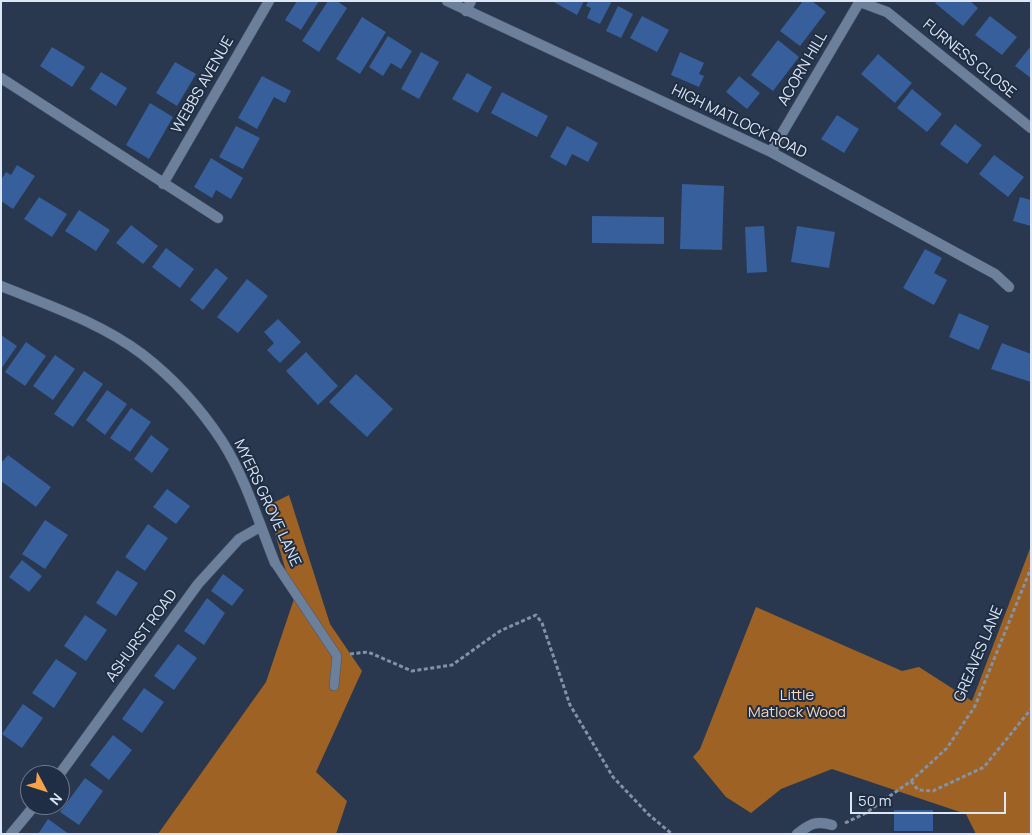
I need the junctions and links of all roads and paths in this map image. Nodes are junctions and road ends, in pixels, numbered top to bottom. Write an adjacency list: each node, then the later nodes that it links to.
1 (269, 1): 9 (street, WEBBS AVENUE)
2 (448, 1): 5 (street, HIGH MATLOCK ROAD)
3 (471, 1): 5 (street)
4 (860, 1): 7 (street, FURNESS CLOSE); 8 (street, ACORN HILL)
5 (466, 11): 8 (street, HIGH MATLOCK ROAD)
6 (1, 78): 9 (street)
7 (1031, 128)
8 (771, 152): 12 (street, HIGH MATLOCK ROAD)
9 (163, 184): 10 (street)
10 (218, 218)
11 (1, 286): 13 (street, MYERS GROVE LANE)
12 (1009, 287)
13 (260, 527): 14 (street, MYERS GROVE LANE); 19 (street, ASHURST ROAD)
14 (275, 563): 16 (lane, MYERS GROVE LANE)
15 (1031, 568): 20 (path, GREAVES LANE)
16 (337, 656): 17 (lane); 24 (path)
17 (334, 686)
18 (1031, 709): 20 (path)
19 (67, 765)
20 (911, 781): 22 (path, GREAVES LANE)
21 (27, 815): 23 (street)
22 (832, 825): 25 (street)
23 (11, 834)
24 (672, 834)
25 (797, 834)

